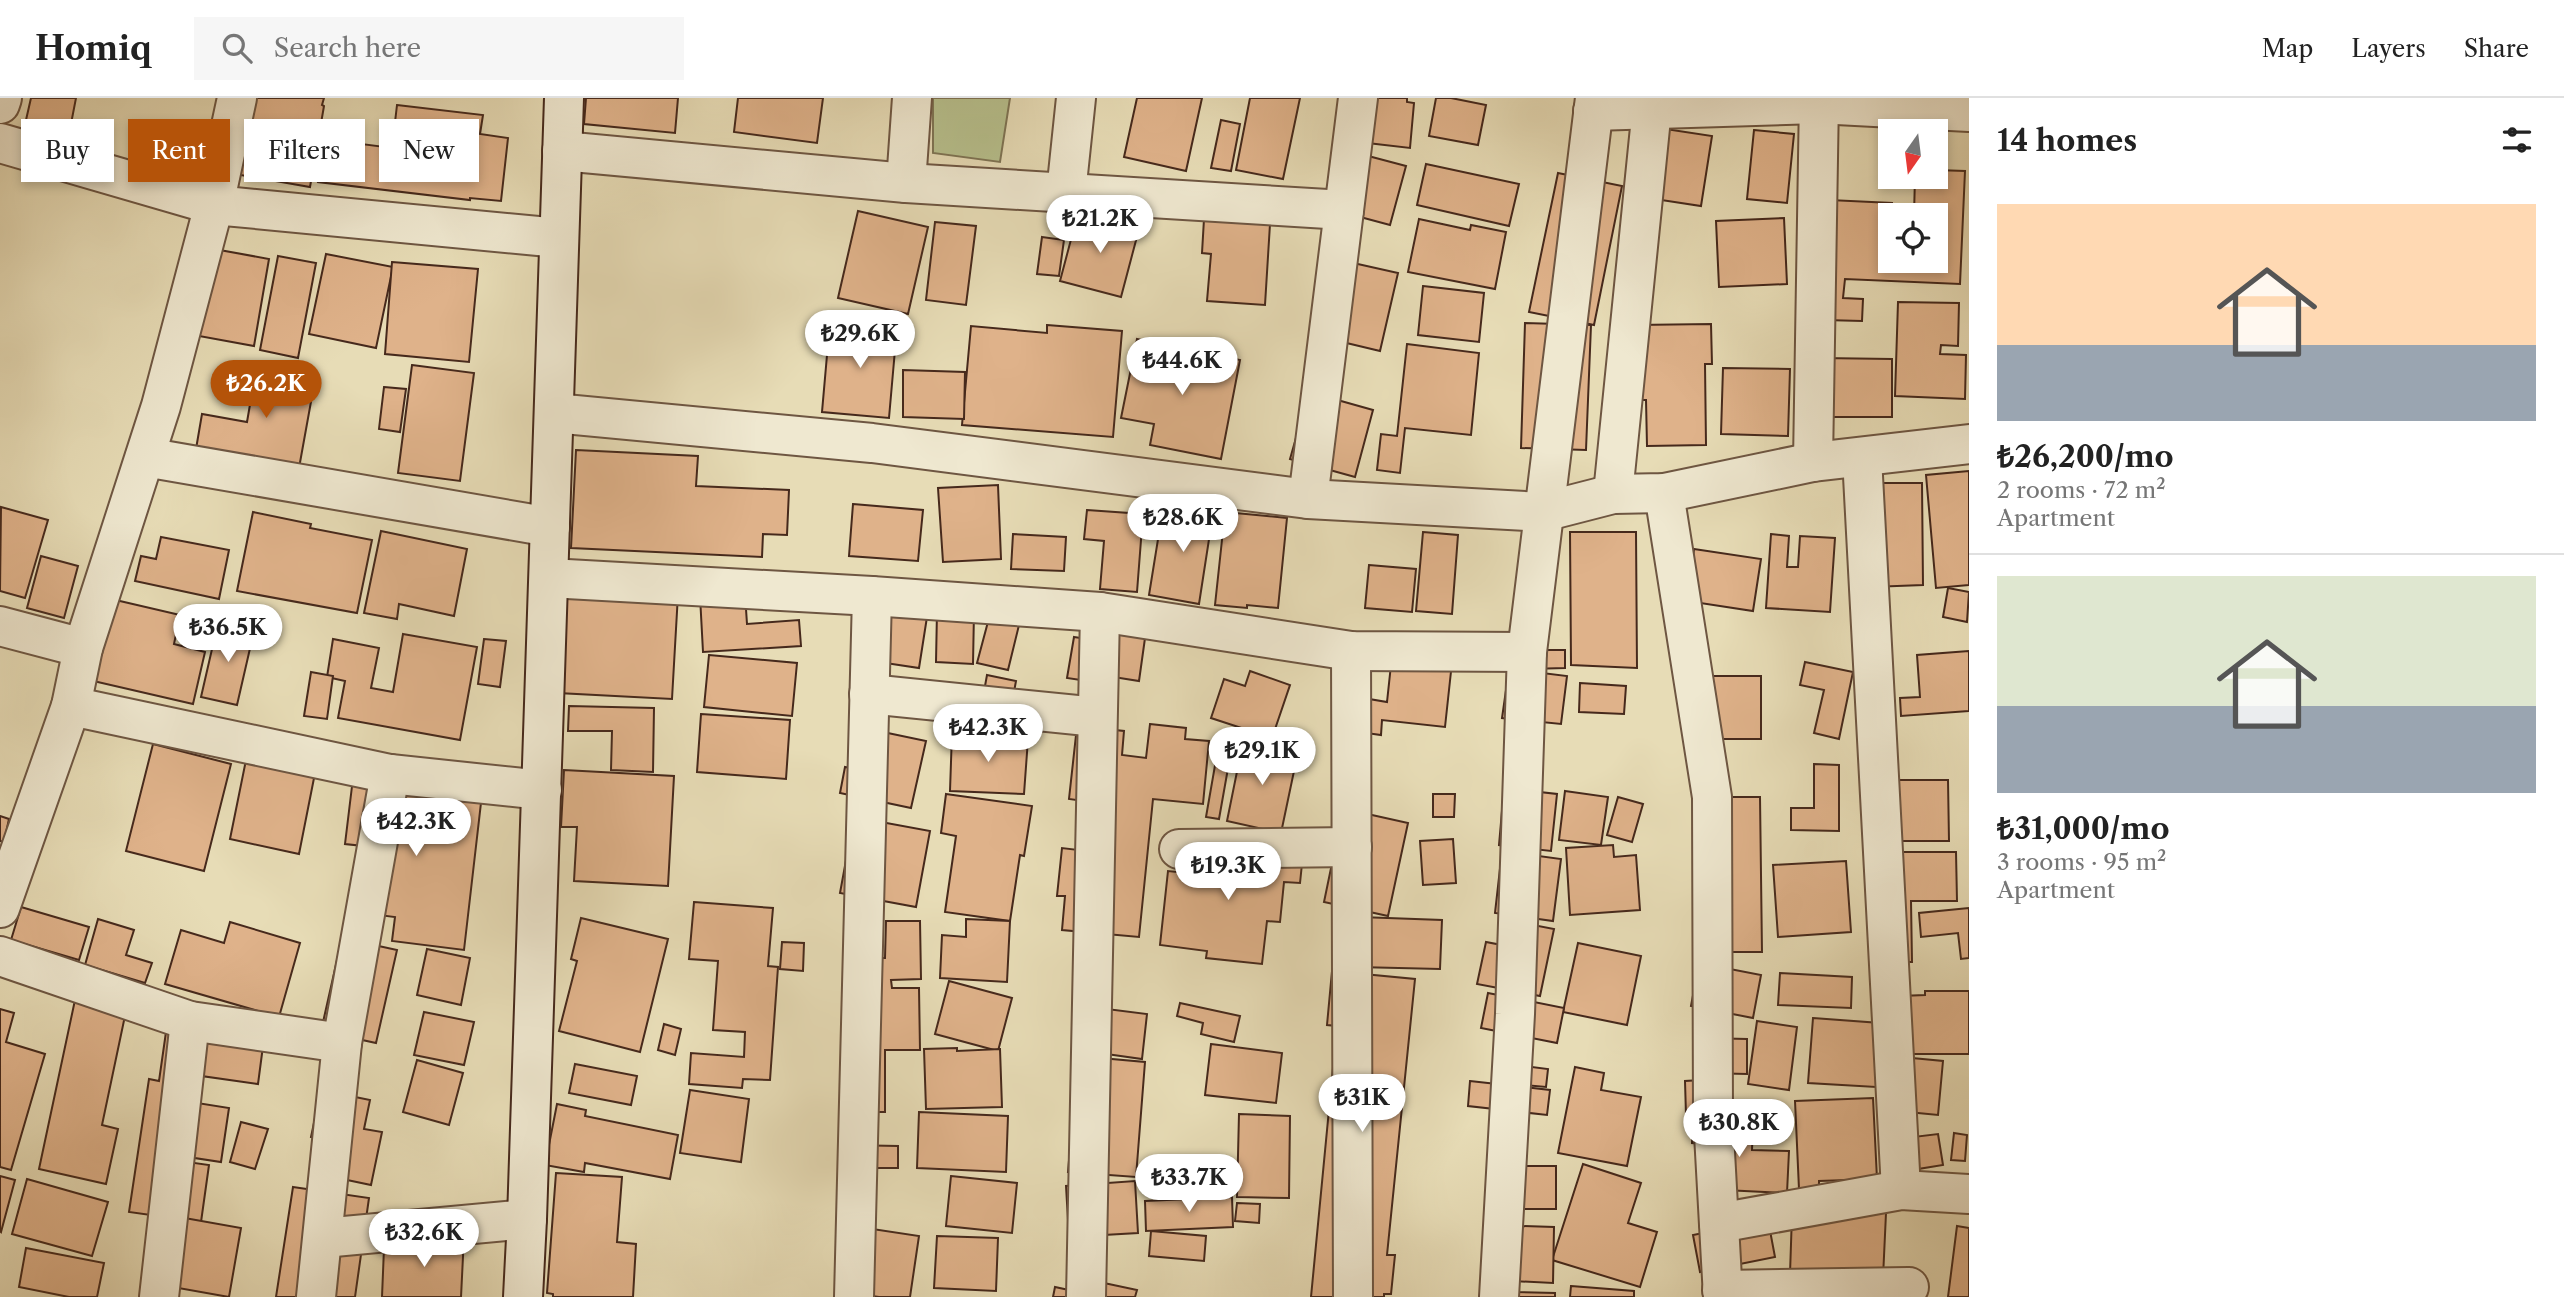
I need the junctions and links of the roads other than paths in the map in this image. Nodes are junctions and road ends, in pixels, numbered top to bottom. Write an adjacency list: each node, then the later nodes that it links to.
1 (2, 98): 9 (street)
2 (237, 98): 16 (street)
3 (564, 98): 13 (street)
4 (912, 98): 14 (street)
5 (1076, 98): 15 (street)
6 (1358, 98): 17 (street)
7 (1819, 101): 8 (street); 11 (street); 23 (street)
8 (1652, 103): 10 (street); 25 (street)
9 (0, 104)
10 (1594, 105): 27 (street)
11 (1969, 112)
12 (0, 143): 16 (street)
13 (562, 151): 14 (street); 18 (street)
14 (906, 183): 15 (street)
15 (1066, 193): 17 (street)
16 (214, 205): 18 (street); 21 (street)
17 (1344, 209): 26 (street)
18 (559, 238): 19 (street)
19 (554, 413): 26 (street); 28 (street)
20 (1969, 444): 22 (street)
21 (145, 457): 28 (street); 33 (street)
22 (1862, 457): 23 (street); 47 (street)
23 (1814, 462): 24 (street)
24 (1664, 493): 25 (street); 50 (street)
25 (1613, 494): 27 (street)
26 (1308, 499): 27 (street)
27 (1544, 512): 35 (street)
28 (550, 527): 29 (street)
29 (548, 578): 30 (street); 40 (street)
30 (872, 596): 31 (street); 36 (street)
31 (1100, 612): 34 (street); 38 (street)
32 (0, 625): 33 (street)
33 (83, 648): 37 (street)
34 (1351, 651): 35 (street); 41 (street)
35 (1527, 652): 60 (street)
36 (869, 694): 38 (street); 57 (street)
37 (71, 706): 39 (street); 43 (street)
38 (1097, 718): 58 (street)
39 (390, 774): 40 (street); 46 (street)
40 (541, 790): 49 (street)
41 (1352, 847): 42 (street); 59 (street)
42 (1179, 849)
43 (0, 908)
44 (0, 956): 45 (street)
45 (190, 1021): 46 (street); 54 (street)
46 (342, 1043): 51 (street)
47 (1901, 1190): 48 (street); 50 (street)
48 (1969, 1194)
49 (527, 1219): 51 (street); 56 (street)
50 (1719, 1223): 53 (street)
51 (323, 1238): 55 (street)
52 (1909, 1287): 53 (street)
53 (1722, 1293)
54 (159, 1297)
55 (316, 1297)
56 (523, 1297)
57 (854, 1297)
58 (1086, 1297)
59 (1353, 1297)
60 (1499, 1297)

